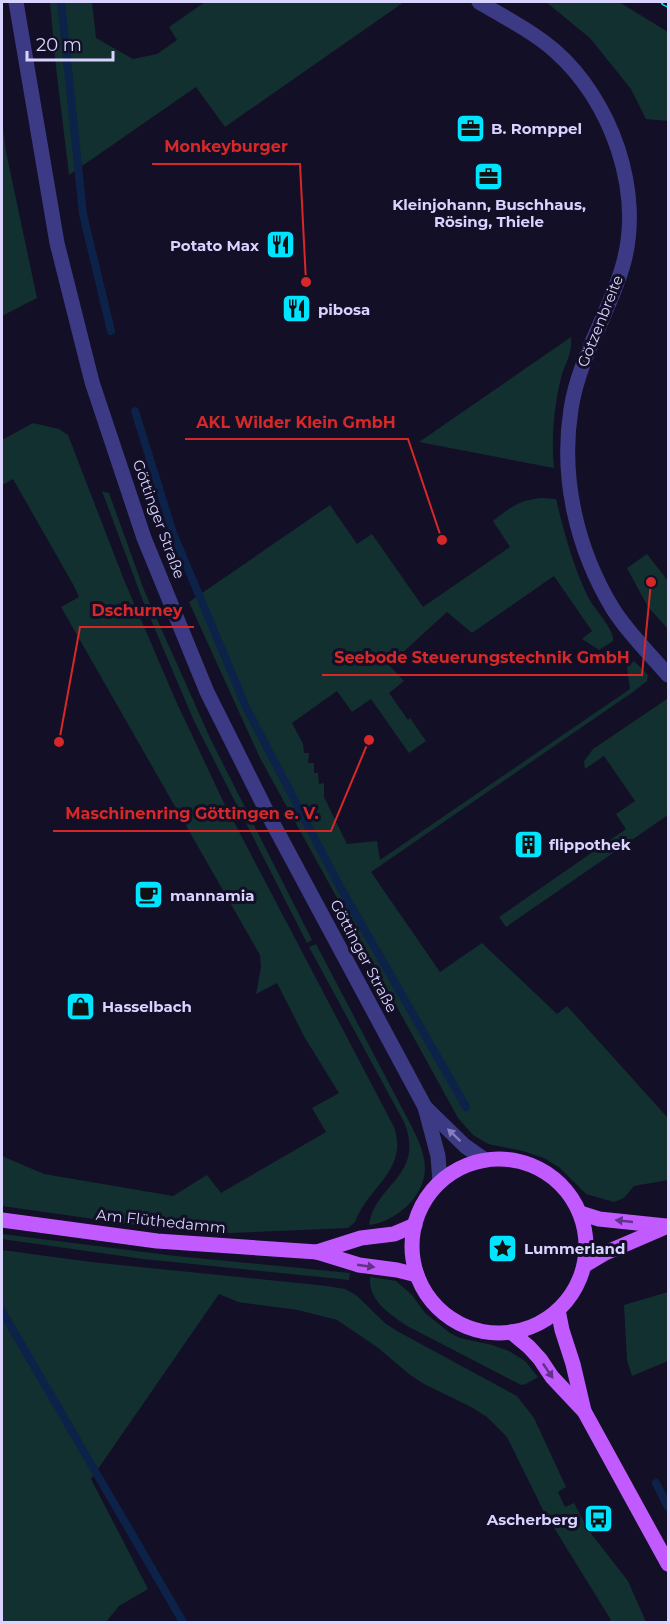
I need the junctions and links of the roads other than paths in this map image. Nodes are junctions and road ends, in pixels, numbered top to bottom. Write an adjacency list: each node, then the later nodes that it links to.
1 (16, 2): 4 (street, Göttinger Straße)
2 (479, 2): 3 (street, Götzenbreite)
3 (669, 675)
4 (425, 1107): 5 (street, Göttinger Straße, one-way to 4); 6 (street, Göttinger Straße)
5 (485, 1160): 6 (main road); 7 (main road)
6 (440, 1182): 9 (main road)
7 (580, 1213): 10 (main road, one-way to 7); 12 (main road)
8 (2, 1220): 11 (main road, Am Flüthedamm)
9 (415, 1225): 11 (main road, Am Flüthedamm); 13 (main road)
10 (669, 1226): 12 (main road)
11 (317, 1252): 13 (main road, Am Flüthedamm, one-way to 13)
12 (585, 1265): 14 (main road)
13 (417, 1275): 15 (main road)
14 (558, 1310): 15 (main road); 16 (main road)
15 (511, 1332): 16 (main road, one-way to 16)
16 (584, 1411): 17 (main road)
17 (669, 1564)

